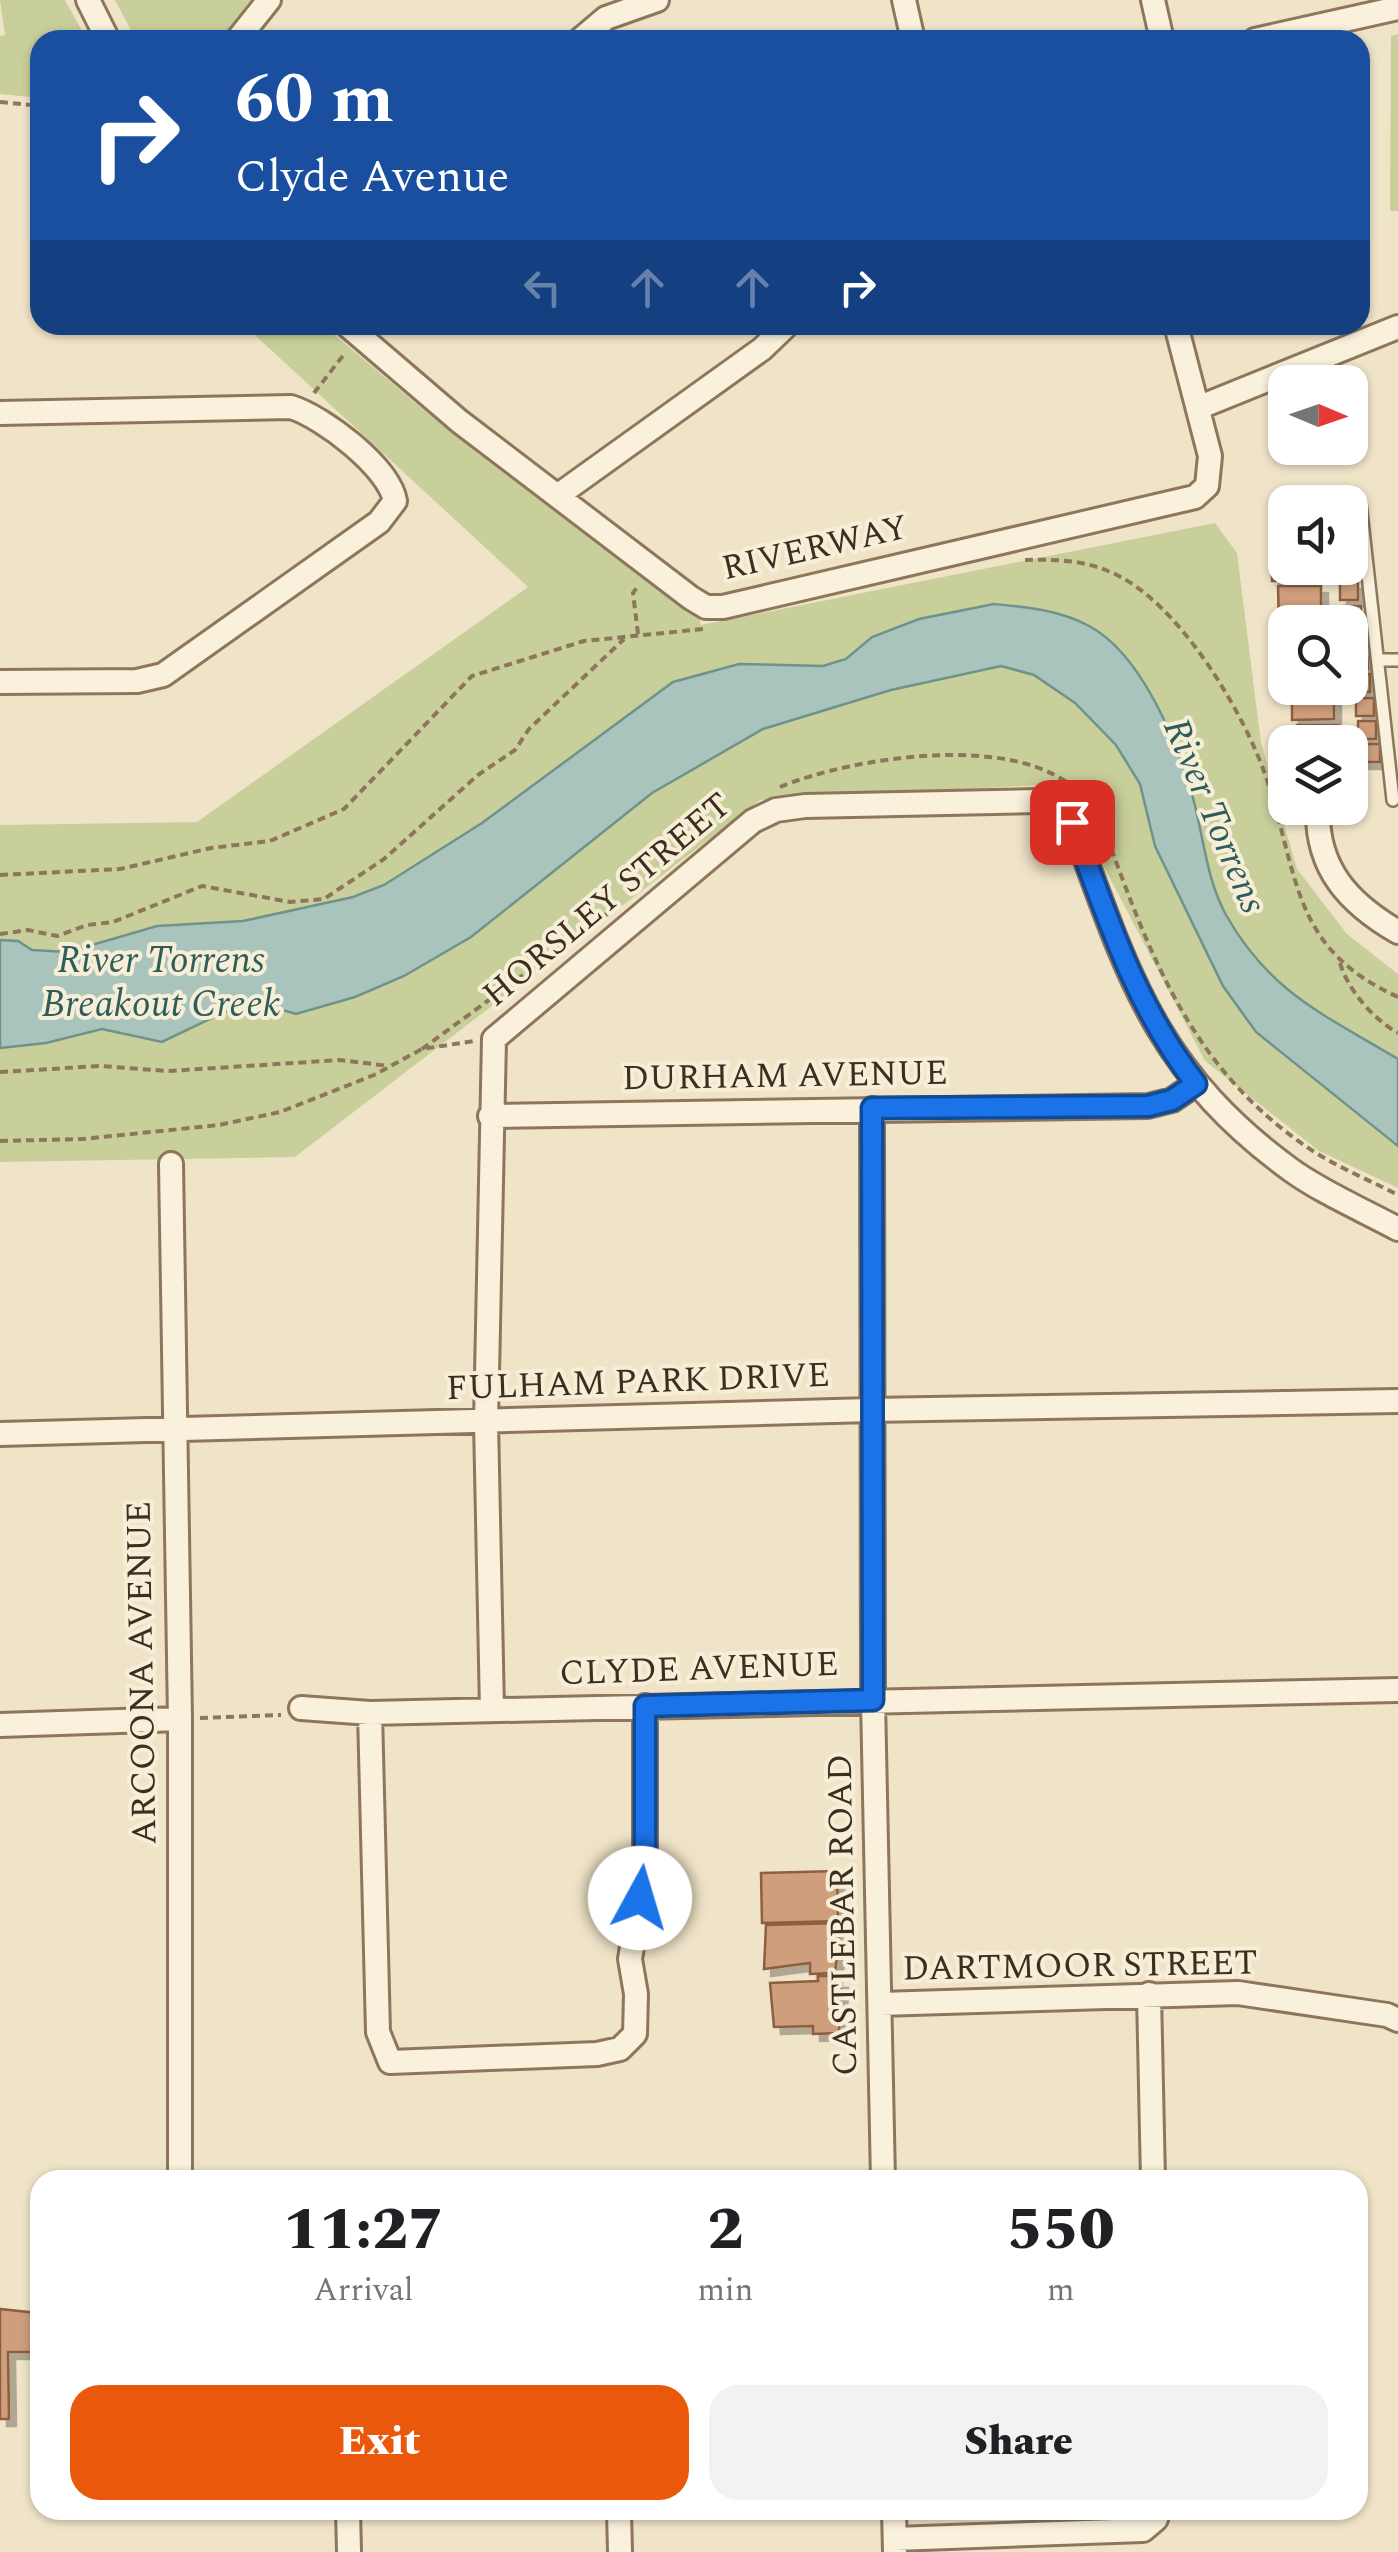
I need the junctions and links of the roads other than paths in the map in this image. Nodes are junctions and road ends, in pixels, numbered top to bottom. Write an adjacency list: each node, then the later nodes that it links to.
1 (88, 0): 7 (street)
2 (269, 0): 8 (street)
3 (657, 0): 9 (street)
4 (904, 0): 10 (street)
5 (1153, 0): 11 (street)
6 (1398, 8): 12 (street)
7 (103, 30)
8 (245, 30)
9 (592, 30)
10 (911, 30)
11 (1160, 30)
12 (1300, 30)
13 (1398, 327): 17 (street)
14 (362, 335): 19 (street, RIVERWAY)
15 (777, 335): 19 (street)
16 (1179, 335): 17 (street)
17 (1200, 407): 19 (street, RIVERWAY)
18 (0, 413): 23 (street)
19 (560, 494)
20 (1368, 570): 21 (lane)
21 (1379, 660): 22 (lane); 24 (lane)
22 (1398, 660)
23 (0, 682)
24 (1393, 800)
25 (1319, 825): 26 (street)
26 (1398, 932)
27 (1196, 1084): 28 (street, DURHAM AVENUE); 29 (street, HORSLEY STREET); 31 (street)
28 (872, 1108): 29 (street, DURHAM AVENUE); 33 (street, CASTLEBAR ROAD)
29 (490, 1116): 34 (street)
30 (171, 1164): 35 (street, ARCOONA AVENUE)
31 (1398, 1229)
32 (1398, 1401): 33 (street, FULHAM PARK DRIVE)
33 (870, 1410): 34 (street, FULHAM PARK DRIVE); 38 (street, CASTLEBAR ROAD)
34 (486, 1422): 35 (street, FULHAM PARK DRIVE); 41 (street)
35 (173, 1428): 36 (street, FULHAM PARK DRIVE); 43 (street, ARCOONA AVENUE)
36 (0, 1434)
37 (1398, 1690): 38 (street, CLYDE AVENUE)
38 (873, 1700): 39 (street, CLYDE AVENUE); 46 (street, CASTLEBAR ROAD)
39 (645, 1706): 41 (street, CLYDE AVENUE); 42 (street)
40 (306, 1708): 42 (street, CLYDE AVENUE)
41 (492, 1710): 42 (street, CLYDE AVENUE)
42 (370, 1713)
43 (180, 1718): 44 (street); 48 (street, ARCOONA AVENUE)
44 (0, 1725)
45 (1149, 1994): 46 (street, DARTMOOR STREET); 47 (street, DARTMOOR STREET); 50 (street)
46 (880, 2004): 49 (street, CASTLEBAR ROAD)
47 (1398, 2020)
48 (180, 2170)
49 (883, 2170)
50 (1153, 2170)
51 (348, 2520): 56 (street)
52 (619, 2520): 57 (street)
53 (894, 2520): 55 (street)
54 (1155, 2520): 55 (street)
55 (895, 2545)
56 (349, 2552)
57 (620, 2552)

